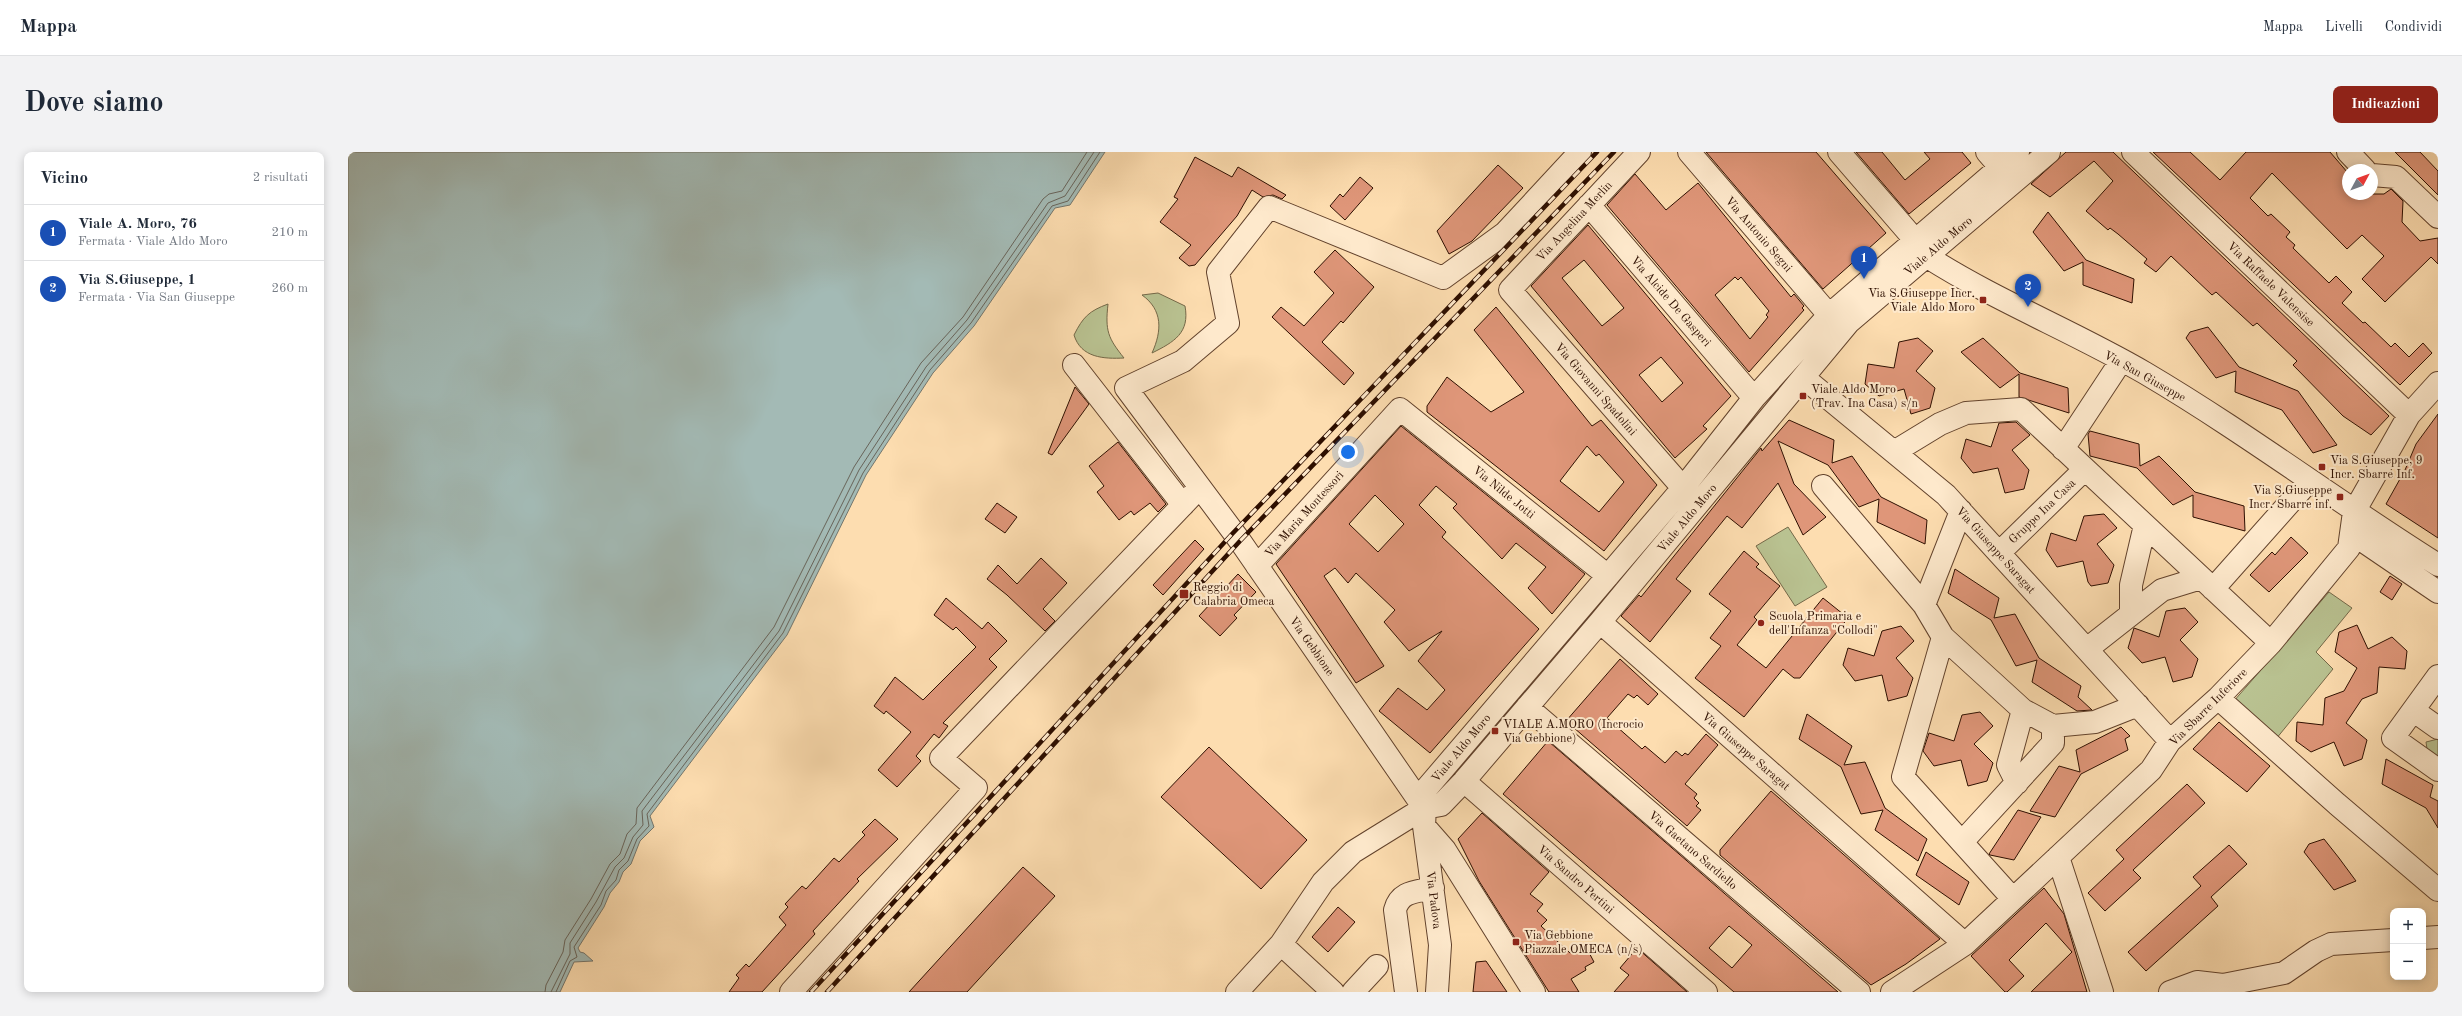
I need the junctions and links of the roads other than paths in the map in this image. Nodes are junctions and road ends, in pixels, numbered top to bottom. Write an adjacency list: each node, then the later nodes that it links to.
1 (1580, 152): 29 (street, Via Gebbione)
2 (1639, 152): 12 (street, Via Angelina Merlin)
3 (1689, 152): 16 (street, Via Antonio Segni)
4 (1839, 152): 14 (street, Via San Giuseppe)
5 (2018, 152): 9 (street, Viale Aldo Moro)
6 (2049, 152): 14 (street, Viale Aldo Moro)
7 (2133, 152): 23 (street, Via Raffaele Valensise)
8 (2348, 152): 10 (street)
9 (1994, 159): 14 (street, Viale Aldo Moro)
10 (2359, 164)
11 (2378, 176): 13 (street)
12 (1589, 205): 15 (street, Via Angelina Merlin); 21 (street, Via Alcide De Gasperi)
13 (2438, 217)
14 (1920, 248): 16 (street, Viale Aldo Moro); 17 (street, Via San Giuseppe); 19 (street, Viale Aldo Moro)
15 (1510, 290): 30 (street, Via Giovanni Spadolini)
16 (1829, 315): 21 (street, Viale Aldo Moro)
17 (2121, 361): 24 (street); 27 (street, Via San Giuseppe)
18 (1074, 365): 31 (street)
19 (1804, 378): 25 (street, Via Giuseppe Saragat); 43 (street, Viale Aldo Moro)
20 (2438, 383): 23 (street, Via Sbarre Inferiore)
21 (1754, 398): 30 (street, Viale Aldo Moro)
22 (1400, 408): 36 (street, Via Maria Montessori); 38 (street, Via Nilde Jotti)
23 (2409, 415): 33 (street, Via Sbarre Inferiore)
24 (2063, 449): 25 (street, Gruppo Ina Casa); 26 (street, Gruppo Ina Casa)
25 (1894, 452): 32 (street, Via Giuseppe Saragat)
26 (2085, 469): 34 (street, Gruppo Ina Casa); 35 (street, Gruppo Ina Casa)
27 (2310, 481): 33 (street, Via San Giuseppe); 39 (street)
28 (1823, 486): 41 (street)
29 (1199, 488): 31 (street); 36 (street, Via Gebbione)
30 (1683, 488): 38 (street, Viale Aldo Moro)
31 (1183, 505): 73 (street)
32 (1962, 512): 35 (street, Via Giuseppe Saragat); 41 (street)
33 (2354, 512): 37 (street, Via San Giuseppe); 40 (street); 45 (street, Via Sbarre Inferiore)
34 (2145, 525): 39 (street, Gruppo Ina Casa); 42 (street)
35 (1999, 552): 46 (street, Via Giuseppe Saragat)
36 (1256, 566): 59 (street, Via Gebbione)
37 (2438, 566)
38 (1608, 576): 59 (street, Viale Aldo Moro)
39 (2207, 583): 42 (street); 45 (street, Gruppo Ina Casa)
40 (2438, 592)
41 (1924, 605): 44 (street)
42 (2131, 614): 46 (street)
43 (1600, 622): 50 (street, Viale Aldo Moro); 69 (street, Via Giuseppe Saragat)
44 (1943, 637): 51 (street); 60 (street)
45 (2271, 644): 48 (street, Via Sbarre Inferiore)
46 (2087, 649): 49 (street, Via Giuseppe Saragat)
47 (2438, 676): 52 (street)
48 (2218, 698): 55 (street, Via Sbarre Inferiore); 63 (street)
49 (2138, 705): 53 (street); 55 (street, Via Giuseppe Saragat)
50 (1527, 707): 57 (street, Viale Aldo Moro); 81 (street, Via Gaetano Sardiello)
51 (2023, 710): 53 (street); 58 (street)
52 (2414, 710): 54 (street); 56 (street)
53 (2053, 726): 58 (street)
54 (2438, 728)
55 (2170, 741): 61 (street, Via Sbarre Inferiore)
56 (2438, 770)
57 (1464, 781): 59 (street, Viale Aldo Moro); 80 (street, Via Sandro Pertini)
58 (2017, 783): 60 (street)
59 (1424, 817): 62 (street, Via Padova); 68 (street); 79 (street, Via Gebbione)
60 (1962, 842): 64 (street)
61 (2058, 857): 64 (street, Via Sbarre Inferiore); 83 (street)
62 (1433, 888): 77 (street); 78 (street, Via Padova)
63 (2438, 890)
64 (2013, 899): 69 (street, Via Sbarre Inferiore)
65 (2438, 937): 66 (street)
66 (2426, 938)
67 (2390, 940): 71 (street)
68 (1281, 944): 74 (street); 75 (street)
69 (1965, 944): 82 (street, Via Sbarre Inferiore)
70 (1377, 966): 76 (street)
71 (2266, 986): 72 (street)
72 (2222, 989): 84 (street)
73 (791, 992)
74 (1238, 992)
75 (1333, 992)
76 (1353, 992)
77 (1406, 992)
78 (1437, 992)
79 (1534, 992)
80 (1706, 992)
81 (1859, 992)
82 (1892, 992)
83 (2102, 992)
84 (2170, 992)

